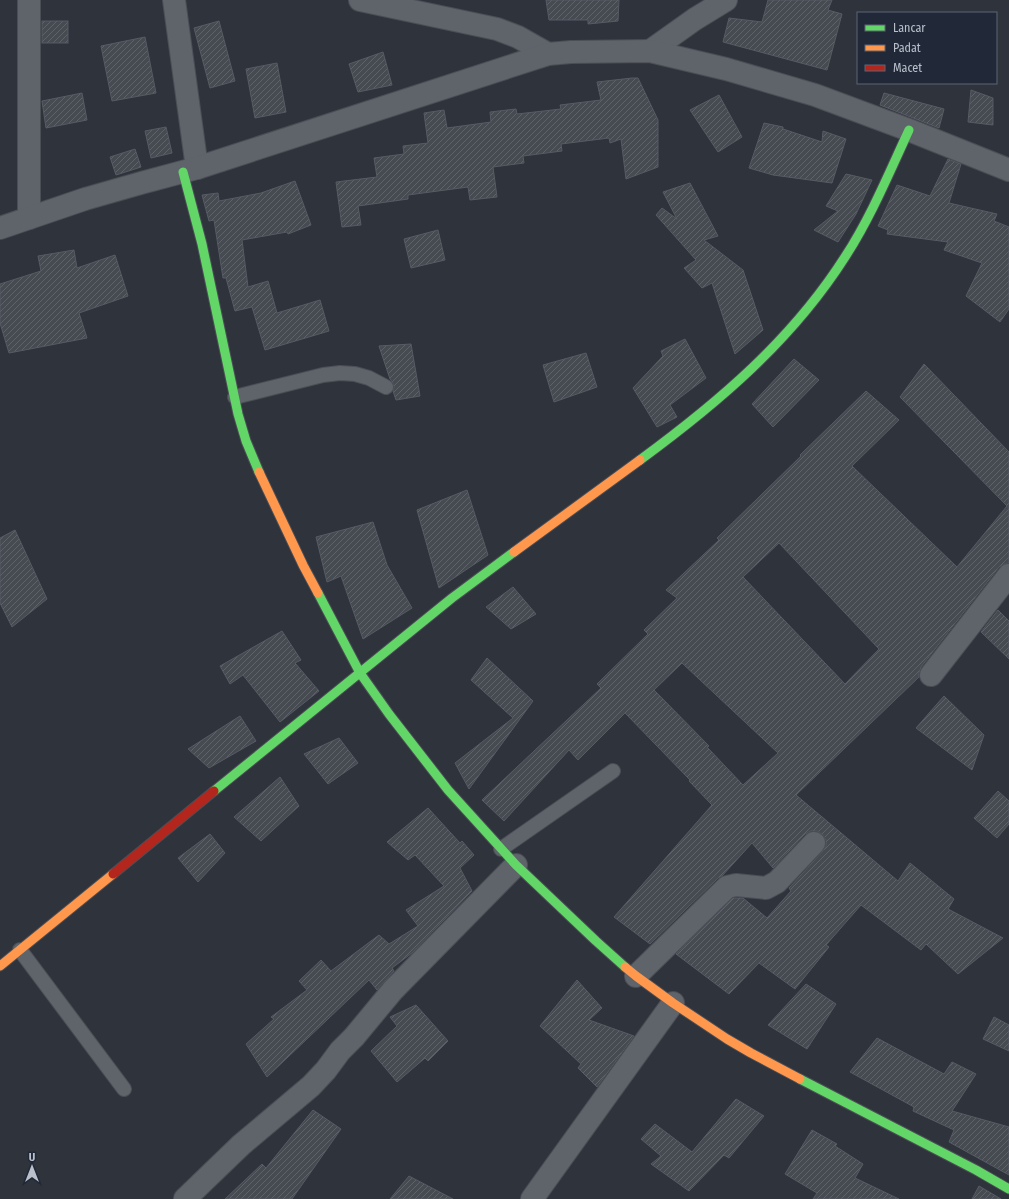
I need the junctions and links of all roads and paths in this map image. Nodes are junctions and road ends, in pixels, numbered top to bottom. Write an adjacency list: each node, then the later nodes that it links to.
1 (29, 0): 10 (street)
2 (174, 0): 8 (street)
3 (360, 0): 6 (street)
4 (726, 0): 5 (street)
5 (650, 51): 6 (street); 7 (street)
6 (548, 54): 8 (street)
7 (909, 130): 9 (street); 15 (street)
8 (190, 170): 10 (street); 13 (street)
9 (1009, 170)
10 (29, 218): 11 (street)
11 (0, 228)
12 (386, 387): 13 (lane)
13 (235, 397): 15 (street)
14 (1009, 575): 16 (street)
15 (360, 673): 19 (street); 21 (street)
16 (932, 675)
17 (613, 771): 19 (lane)
18 (814, 843): 23 (street)
19 (501, 849): 20 (street)
20 (516, 865): 23 (street); 27 (street)
21 (20, 950): 22 (street); 25 (lane)
22 (0, 966)
23 (636, 976): 24 (street)
24 (673, 1004): 26 (street); 28 (street)
25 (124, 1089)
26 (1009, 1189)
27 (184, 1199)
28 (532, 1199)

